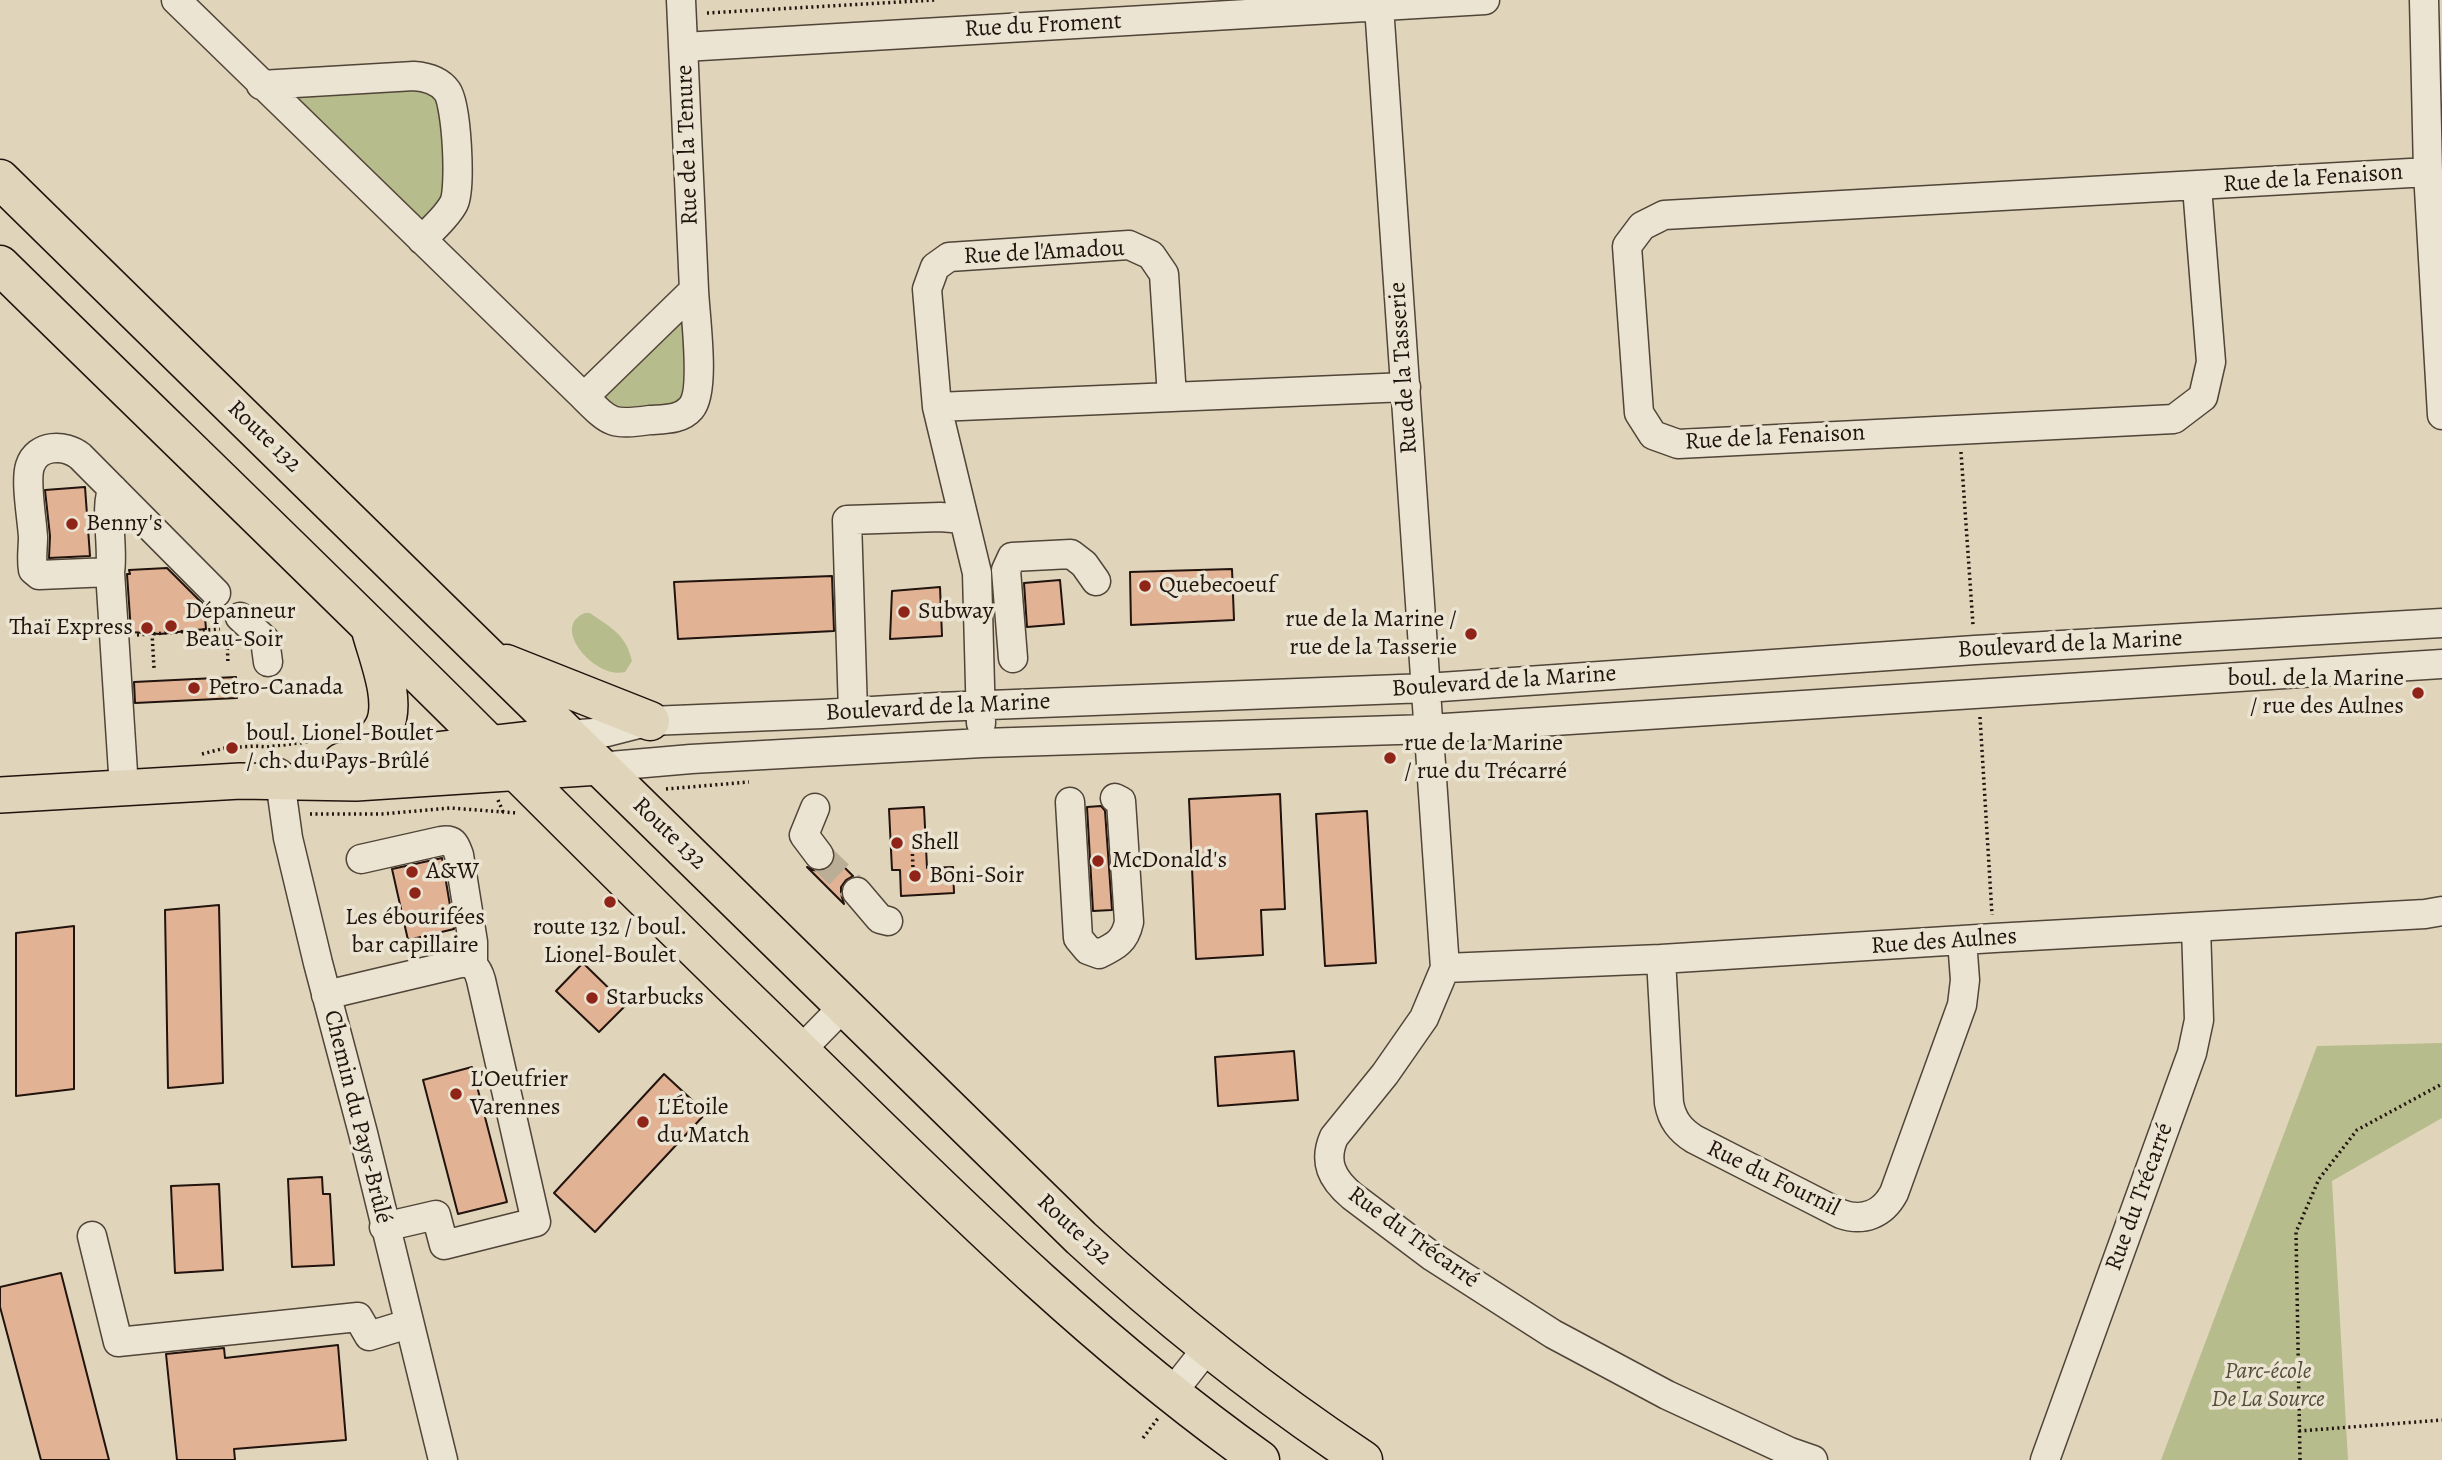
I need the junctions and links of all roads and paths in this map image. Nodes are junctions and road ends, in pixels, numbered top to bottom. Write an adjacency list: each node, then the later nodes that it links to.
1 (176, 0): 9 (street, Rue de la Tenure)
2 (935, 0): 6 (path)
3 (1485, 0): 5 (street, Rue du Froment)
4 (2424, 0): 10 (street)
5 (1379, 6): 7 (street, Rue du Froment); 16 (street, Rue de la Tasserie)
6 (682, 7): 8 (street, Rue de la Tenure)
7 (1155, 10): 8 (street, Rue du Froment)
8 (684, 47): 15 (street, Rue de la Tenure)
9 (261, 85): 13 (street, Rue de la Tenure); 13 (street)
10 (2428, 172): 12 (street, Rue de la Fenaison); 19 (street)
11 (0, 179): 33 (highway, Route 132)
12 (2197, 187): 21 (street, Rue de la Fenaison); 21 (street, Rue de la Fenaison)
13 (422, 240): 17 (street, Rue de la Tenure)
14 (0, 265): 29 (highway)
15 (694, 290): 17 (street); 17 (street, Rue de la Tenure)
16 (1406, 387): 18 (street); 39 (street, Rue de la Tasserie)
17 (584, 397)
18 (1172, 397): 20 (street); 20 (street, Rue de l'Amadou)
19 (2442, 406)
20 (937, 407): 23 (street, Rue de l'Amadou)
21 (1959, 429): 32 (path)
22 (113, 489): 24 (street); 24 (street); 26 (street)
23 (964, 519): 41 (street, Rue de l'Amadou); 42 (street)
24 (110, 572): 53 (street)
25 (1096, 581): 34 (street)
26 (216, 593)
27 (240, 617): 35 (street)
28 (2442, 623): 32 (street, Boulevard de la Marine)
29 (371, 630): 46 (highway); 48 (highway)
30 (152, 634): 31 (path); 36 (path); 38 (path)
31 (134, 635)
32 (1975, 650): 39 (street, Boulevard de la Marine)
33 (489, 657): 43 (highway); 45 (highway, Route 132)
34 (1013, 658)
35 (268, 662)
36 (228, 664)
37 (2442, 664): 40 (street, Boulevard de la Marine)
38 (154, 668)
39 (1426, 688): 41 (street, Boulevard de la Marine); 44 (street, Rue de la Tasserie)
40 (1978, 694): 44 (street, Boulevard de la Marine); 67 (path)
41 (980, 705): 42 (street, Boulevard de la Marine); 47 (street, Rue de l'Amadou)
42 (853, 712): 43 (street, Boulevard de la Marine)
43 (650, 721): 45 (street, Boulevard de la Marine)
44 (1429, 729): 47 (street, Boulevard de la Marine); 71 (street, Rue du Trécarré)
45 (567, 735): 46 (main road); 50 (highway, Route 132)
46 (487, 743): 48 (main road); 52 (highway)
47 (982, 743): 50 (street, Boulevard de la Marine)
48 (349, 744): 49 (path); 51 (main road)
49 (198, 755)
50 (599, 767): 52 (main road); 73 (highway, Route 132)
51 (280, 777): 52 (main road); 53 (main road); 72 (street, Chemin du Pays-Brûlé)
52 (508, 787): 58 (path); 74 (highway)
53 (124, 788): 54 (main road)
54 (0, 795)
55 (1115, 798): 56 (street)
56 (1070, 802)
57 (815, 808): 60 (street)
58 (332, 816)
59 (912, 843): 62 (path)
60 (819, 855)
61 (361, 859): 70 (street)
62 (913, 869)
63 (857, 892): 65 (street)
64 (2442, 911): 66 (street, Rue des Aulnes)
65 (888, 921)
66 (2196, 927): 67 (street, Rue des Aulnes); 87 (street, Rue du Trécarré)
67 (1994, 938): 68 (street, Rue des Aulnes)
68 (1962, 940): 69 (street, Rue des Aulnes); 69 (street, Rue du Fournil)
69 (1661, 959): 71 (street, Rue des Aulnes)
70 (473, 965): 72 (street); 76 (street)
71 (1445, 968): 86 (street, Rue du Trécarré)
72 (326, 995): 76 (street, Chemin du Pays-Brûlé)
73 (844, 1006): 74 (street); 79 (highway, Route 132)
74 (800, 1051): 80 (highway)
75 (2442, 1084): 82 (path)
76 (384, 1227): 78 (street, Chemin du Pays-Brûlé)
77 (92, 1236): 78 (street)
78 (408, 1324): 83 (street, Chemin du Pays-Brûlé)
79 (1208, 1348): 80 (street); 85 (highway, Route 132)
80 (1171, 1394): 84 (highway)
81 (2442, 1420): 82 (path)
82 (2299, 1431): 88 (path)
83 (443, 1460)
84 (1260, 1460)
85 (1363, 1460)
86 (1813, 1460)
87 (2045, 1460)
88 (2300, 1460)

